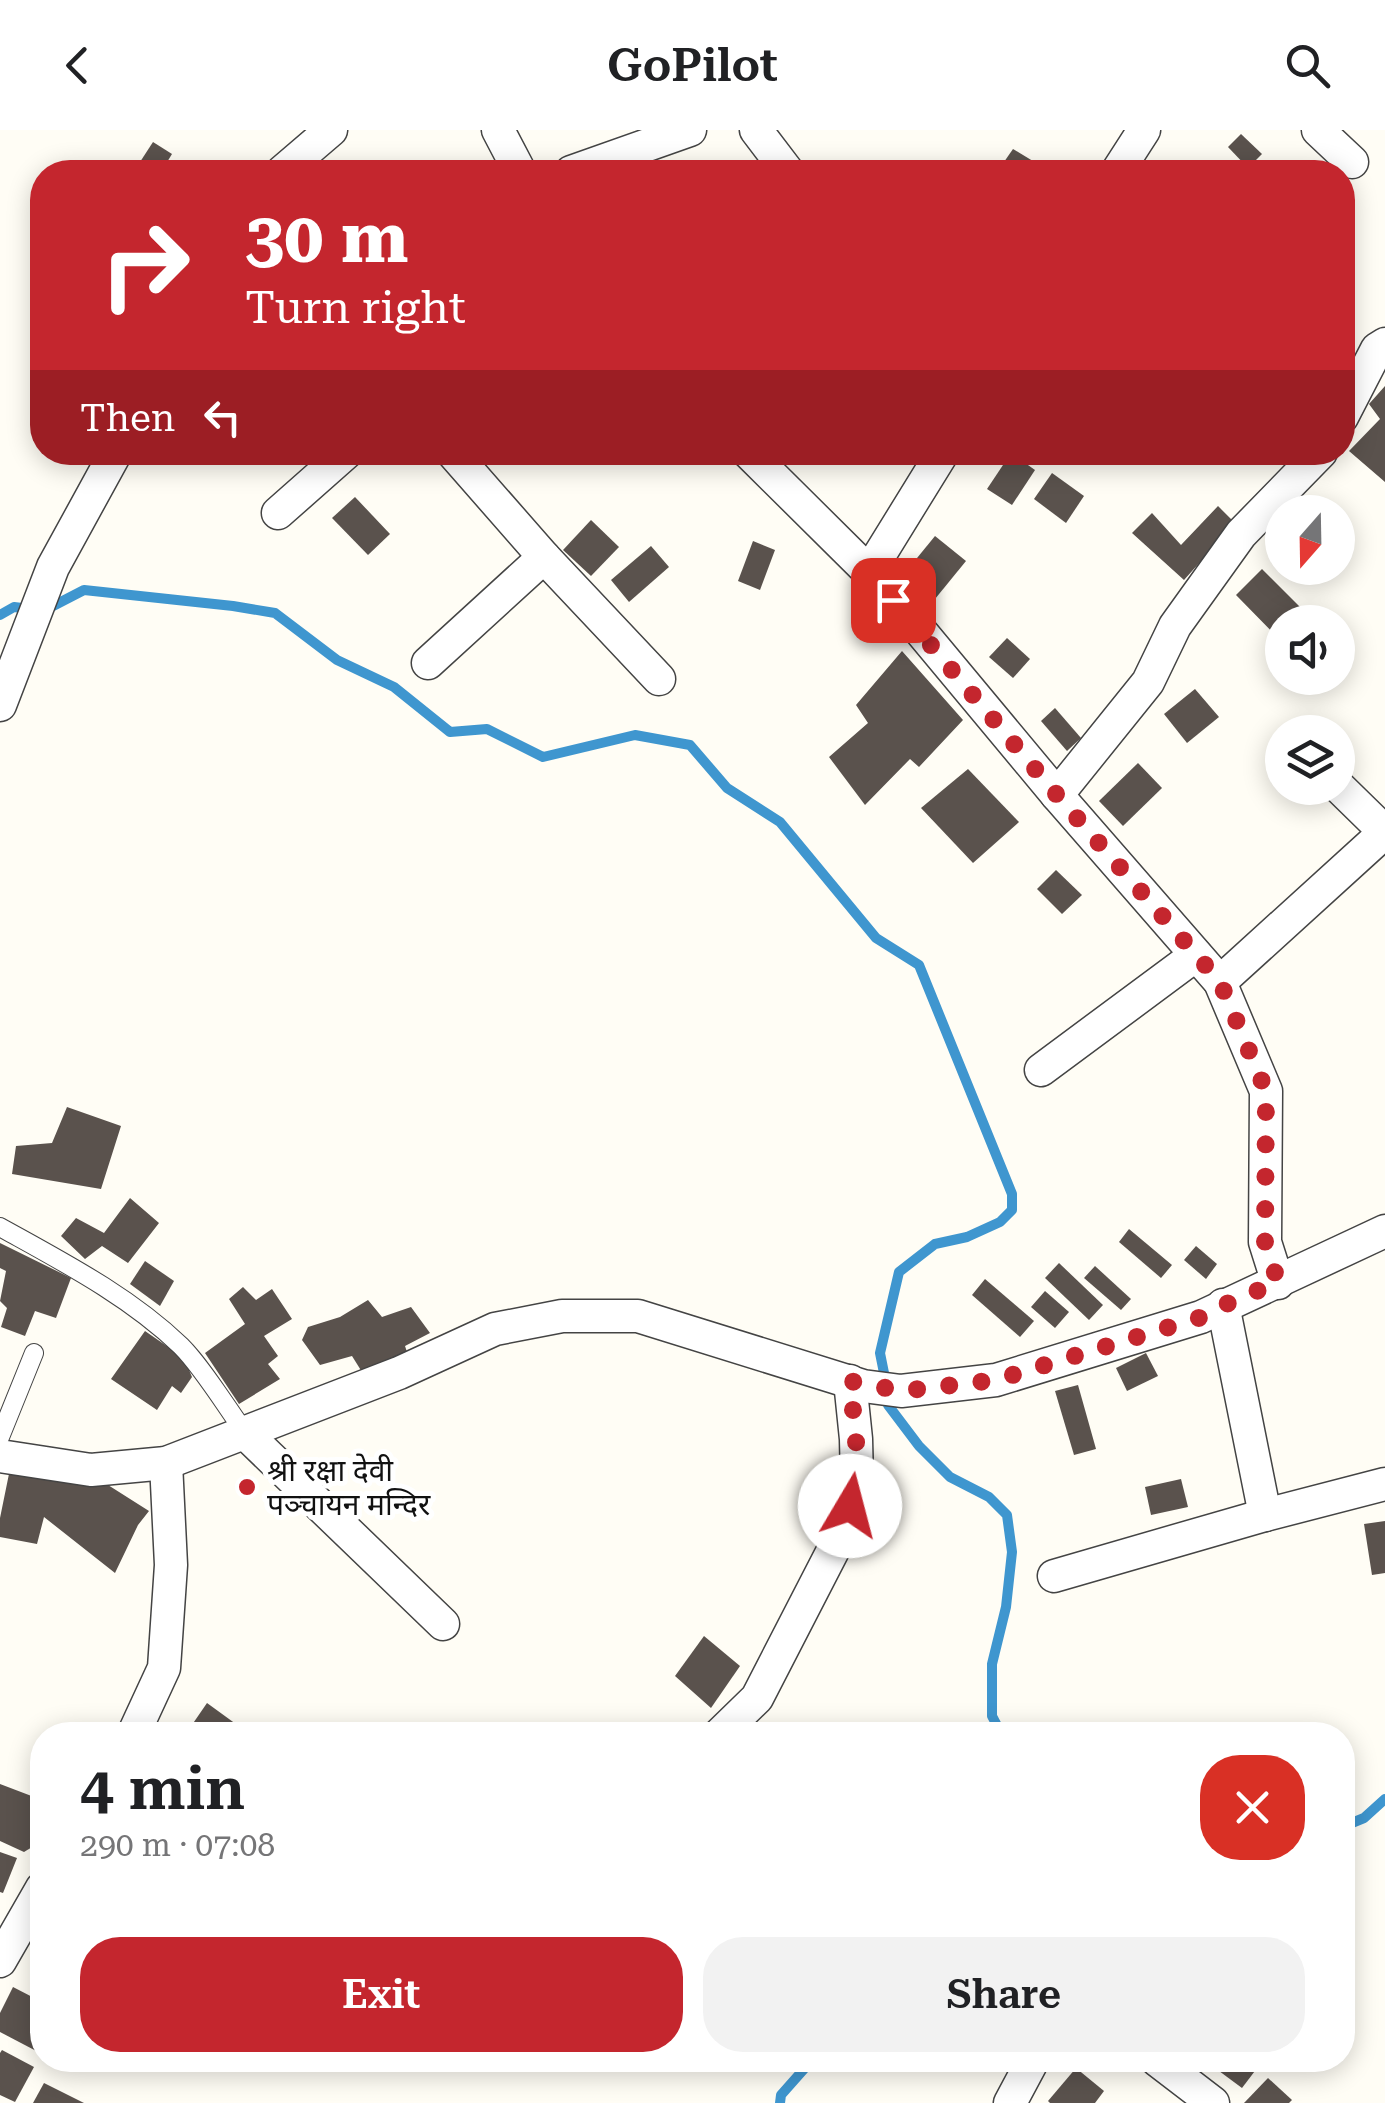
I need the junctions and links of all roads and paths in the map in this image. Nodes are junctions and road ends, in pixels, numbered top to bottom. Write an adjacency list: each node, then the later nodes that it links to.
1 (331, 130): 7 (street)
2 (498, 130): 8 (street)
3 (690, 130): 9 (street)
4 (756, 130): 10 (street)
5 (1144, 130): 11 (street)
6 (1318, 130): 12 (street)
7 (296, 160)
8 (514, 160)
9 (605, 160)
10 (779, 160)
11 (1125, 160)
12 (1350, 160)
13 (1385, 344): 14 (street)
14 (1355, 391)
15 (109, 465): 26 (street)
16 (332, 465): 21 (street)
17 (464, 465): 22 (street)
18 (761, 465): 23 (street)
19 (935, 465): 23 (street)
20 (1308, 465): 27 (street)
21 (278, 513)
22 (544, 556): 24 (street); 25 (street)
23 (868, 572): 27 (street)
24 (428, 663)
25 (658, 679)
26 (0, 705)
27 (1057, 795): 29 (street)
28 (1355, 803): 30 (street)
29 (1196, 955): 30 (street); 31 (street)
30 (1220, 982): 34 (street)
31 (1041, 1070)
32 (0, 1226): 38 (lane)
33 (1385, 1231): 34 (street)
34 (1278, 1282): 35 (street)
35 (1224, 1305): 37 (street); 43 (street)
36 (34, 1354): 39 (lane)
37 (850, 1381): 38 (street); 47 (street)
38 (246, 1434): 41 (street); 45 (street)
39 (0, 1436)
40 (0, 1456): 41 (street)
41 (166, 1463): 46 (street)
42 (1385, 1484): 43 (street)
43 (1265, 1515): 44 (street)
44 (1054, 1576)
45 (443, 1624)
46 (139, 1722)
47 (733, 1722)
48 (30, 1909): 49 (street)
49 (0, 1960)
50 (1027, 2072): 52 (street)
51 (1173, 2072): 53 (street)
52 (1010, 2103)
53 (1214, 2103)

